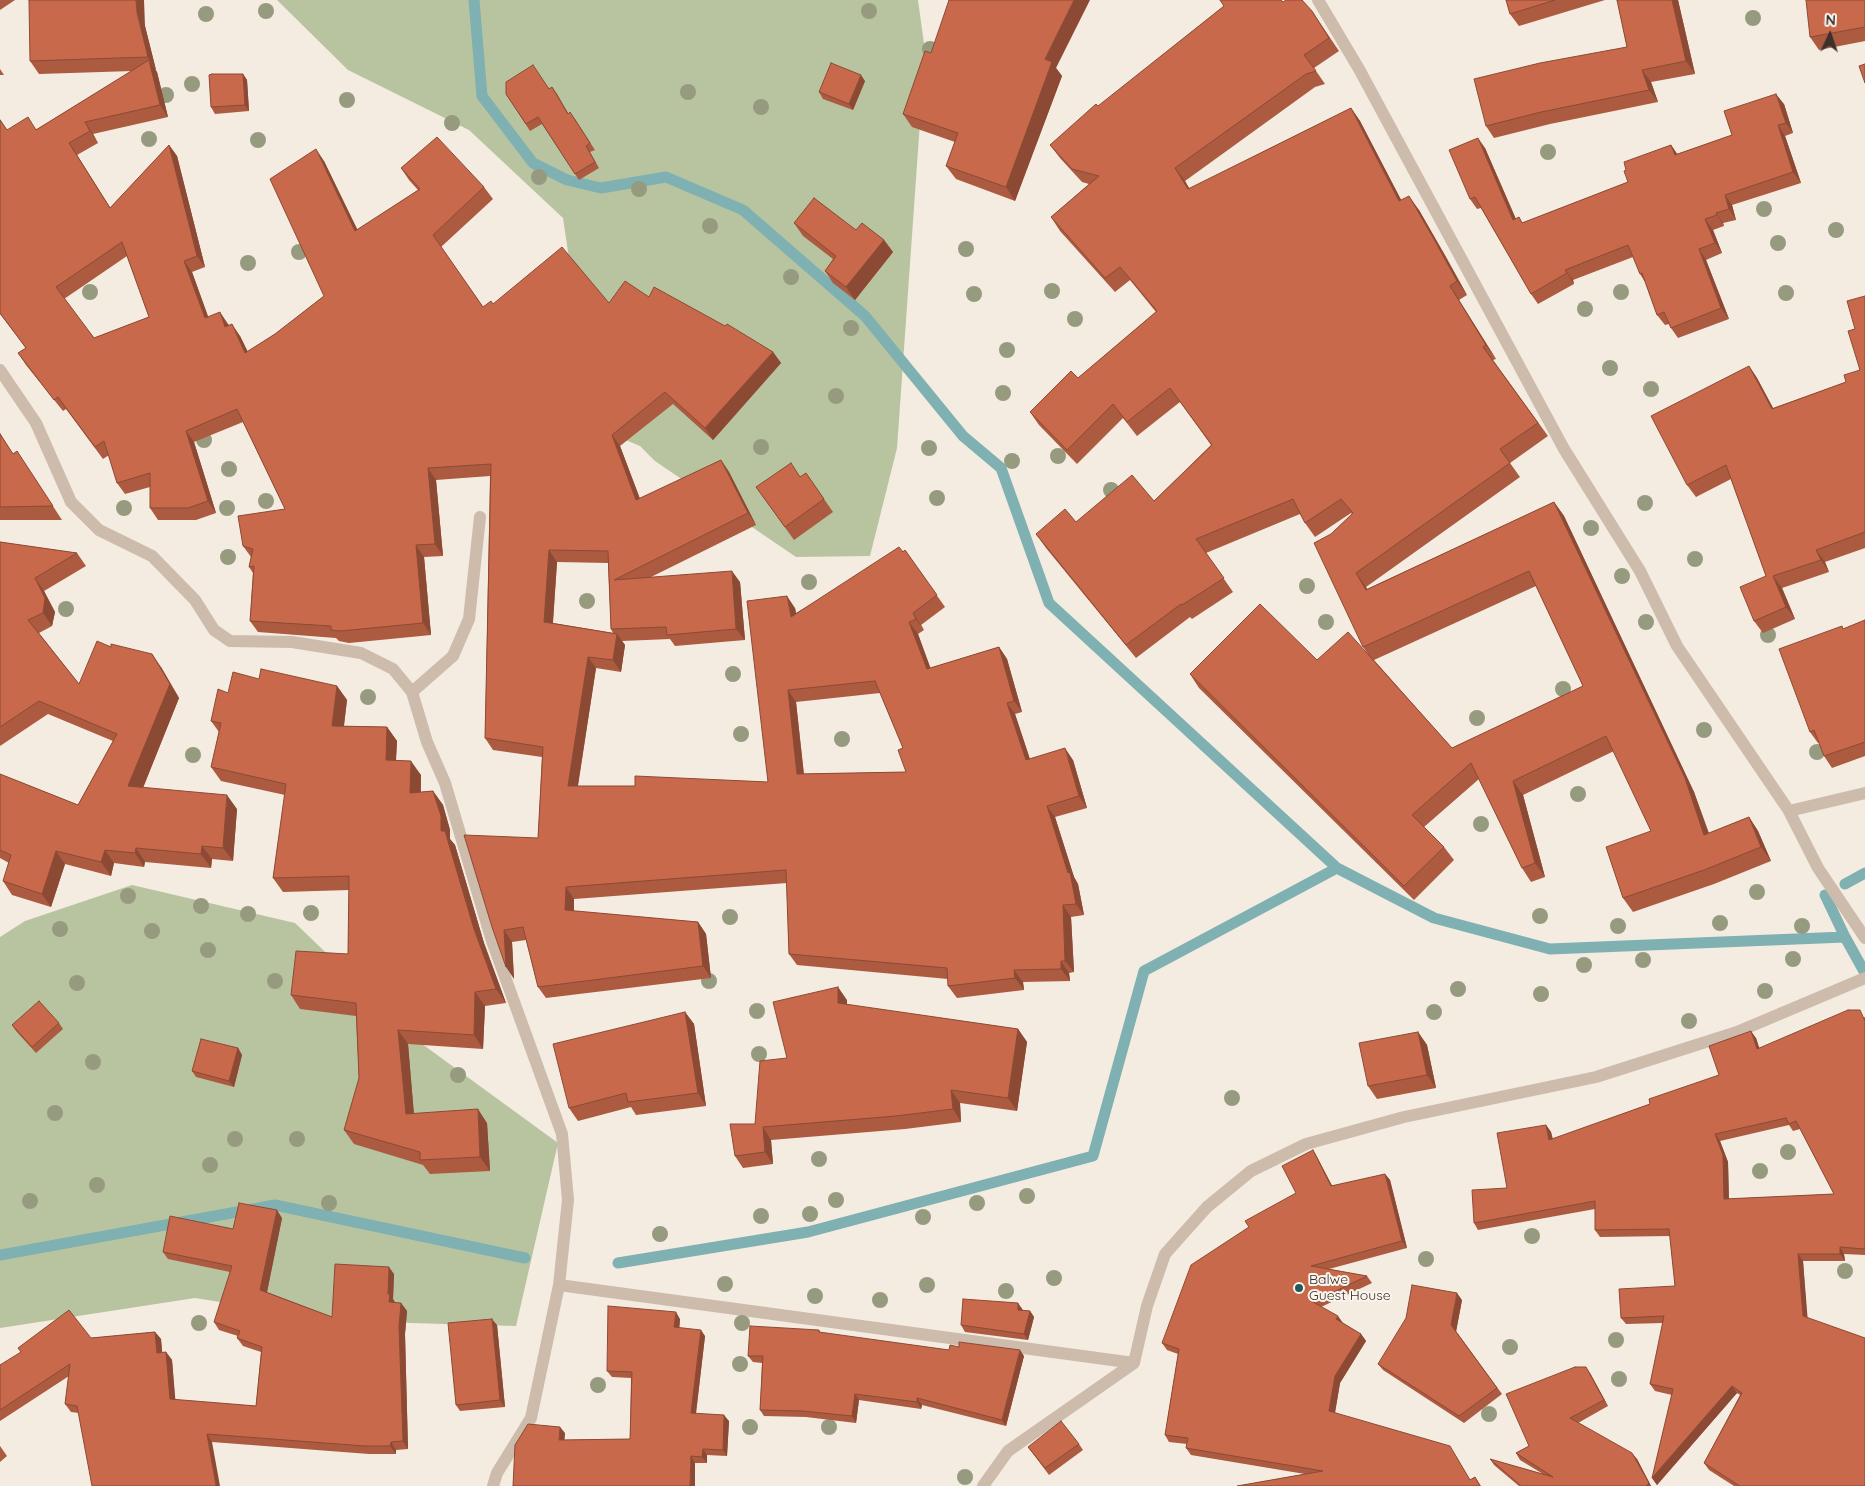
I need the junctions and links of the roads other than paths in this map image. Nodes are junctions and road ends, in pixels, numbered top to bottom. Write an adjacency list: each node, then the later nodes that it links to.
1 (1318, 0): 6 (street)
2 (0, 370): 4 (street)
3 (480, 517): 4 (street)
4 (412, 692): 9 (street)
5 (1865, 793): 6 (street)
6 (1789, 811): 7 (street)
7 (1862, 934)
8 (1865, 978): 10 (street)
9 (559, 1285): 10 (street); 11 (street)
10 (1134, 1363): 12 (street)
11 (493, 1486)
12 (983, 1486)

